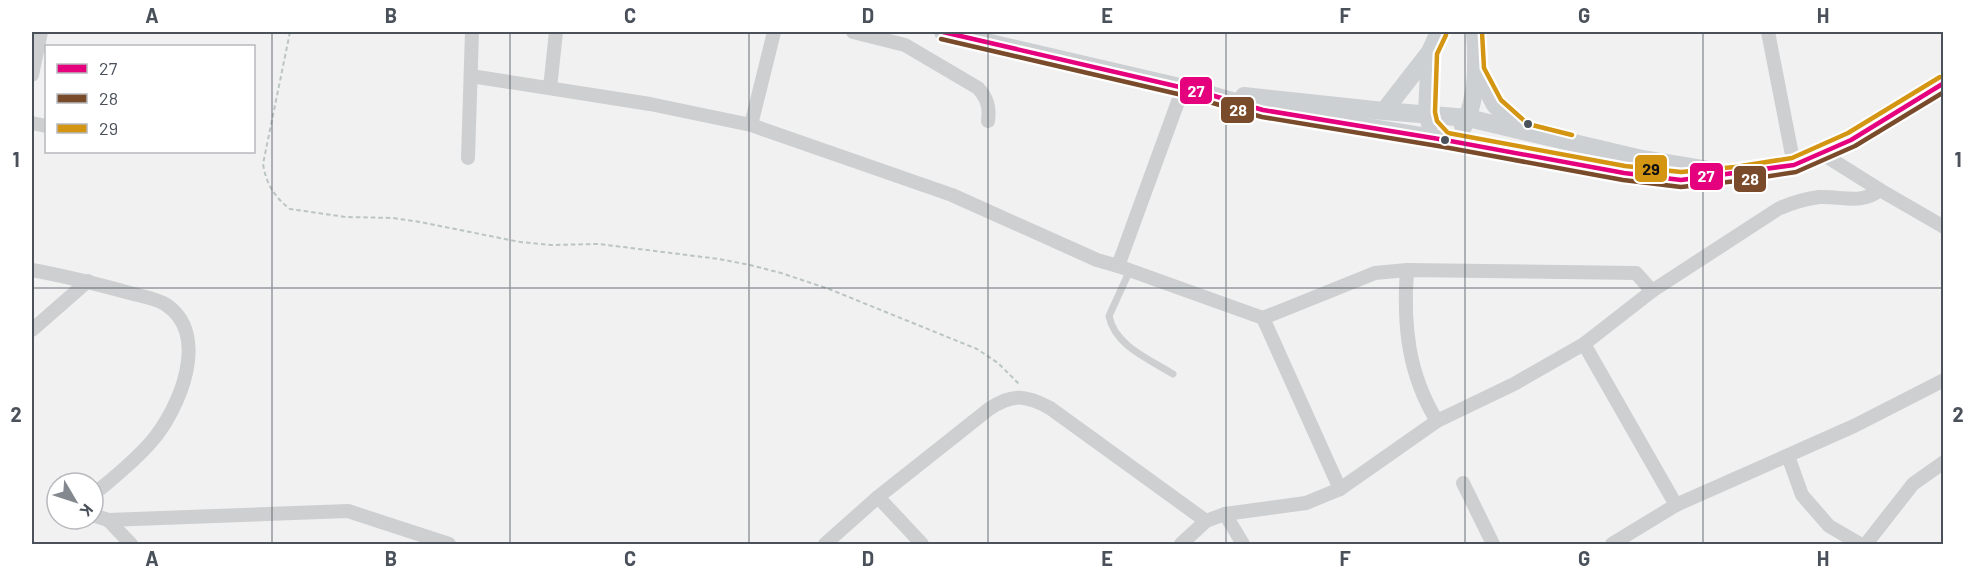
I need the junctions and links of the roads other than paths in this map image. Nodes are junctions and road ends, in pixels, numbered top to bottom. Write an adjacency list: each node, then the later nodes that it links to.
1 (41, 32): 12 (street)
2 (472, 32): 13 (street)
3 (556, 32): 15 (street)
4 (774, 32): 21 (street)
5 (854, 32): 20 (street)
6 (943, 32): 16 (street)
7 (1438, 32): 10 (street)
8 (1475, 32): 11 (street)
9 (1768, 32): 26 (street)
10 (1430, 52): 17 (street); 18 (street)
11 (1478, 70): 19 (street); 22 (street)
12 (32, 75)
13 (471, 76): 15 (street); 25 (street)
14 (1944, 83): 24 (street)
15 (550, 88): 21 (street)
16 (1190, 90): 17 (street); 23 (street); 30 (street)
17 (1384, 111): 18 (street)
18 (1427, 114): 19 (street); 23 (street)
19 (1467, 118): 22 (street); 23 (street)
20 (988, 121)
21 (751, 125): 30 (street)
22 (1524, 131): 27 (street)
23 (1445, 140): 27 (street)
24 (1821, 153): 26 (street); 28 (street)
25 (468, 158)
26 (1794, 165): 27 (street)
27 (1736, 174)
28 (1880, 190): 29 (street); 34 (street)
29 (1944, 227)
30 (1124, 268): 35 (street); 38 (lane)
31 (32, 270): 33 (street)
32 (1407, 270): 34 (street); 35 (street); 40 (street)
33 (88, 281): 36 (street); 44 (street)
34 (1652, 291): 37 (street)
35 (1263, 318): 45 (street)
36 (32, 330)
37 (1584, 344): 40 (street); 47 (street)
38 (1173, 374)
39 (1944, 380): 41 (street)
40 (1437, 421): 45 (street)
41 (1788, 456): 47 (street); 52 (street)
42 (1944, 462): 52 (street)
43 (1463, 483): 59 (street)
44 (105, 485)
45 (1340, 489): 48 (street)
46 (878, 497): 51 (street); 55 (street); 56 (street)
47 (1676, 505): 60 (street)
48 (1225, 514): 51 (street); 58 (street)
49 (105, 519): 50 (street)
50 (108, 520): 53 (street); 54 (street)
51 (1206, 521): 57 (street)
52 (1869, 543)
53 (131, 544)
54 (448, 544)
55 (825, 544)
56 (922, 544)
57 (1181, 544)
58 (1244, 544)
59 (1493, 544)
60 (1612, 544)

